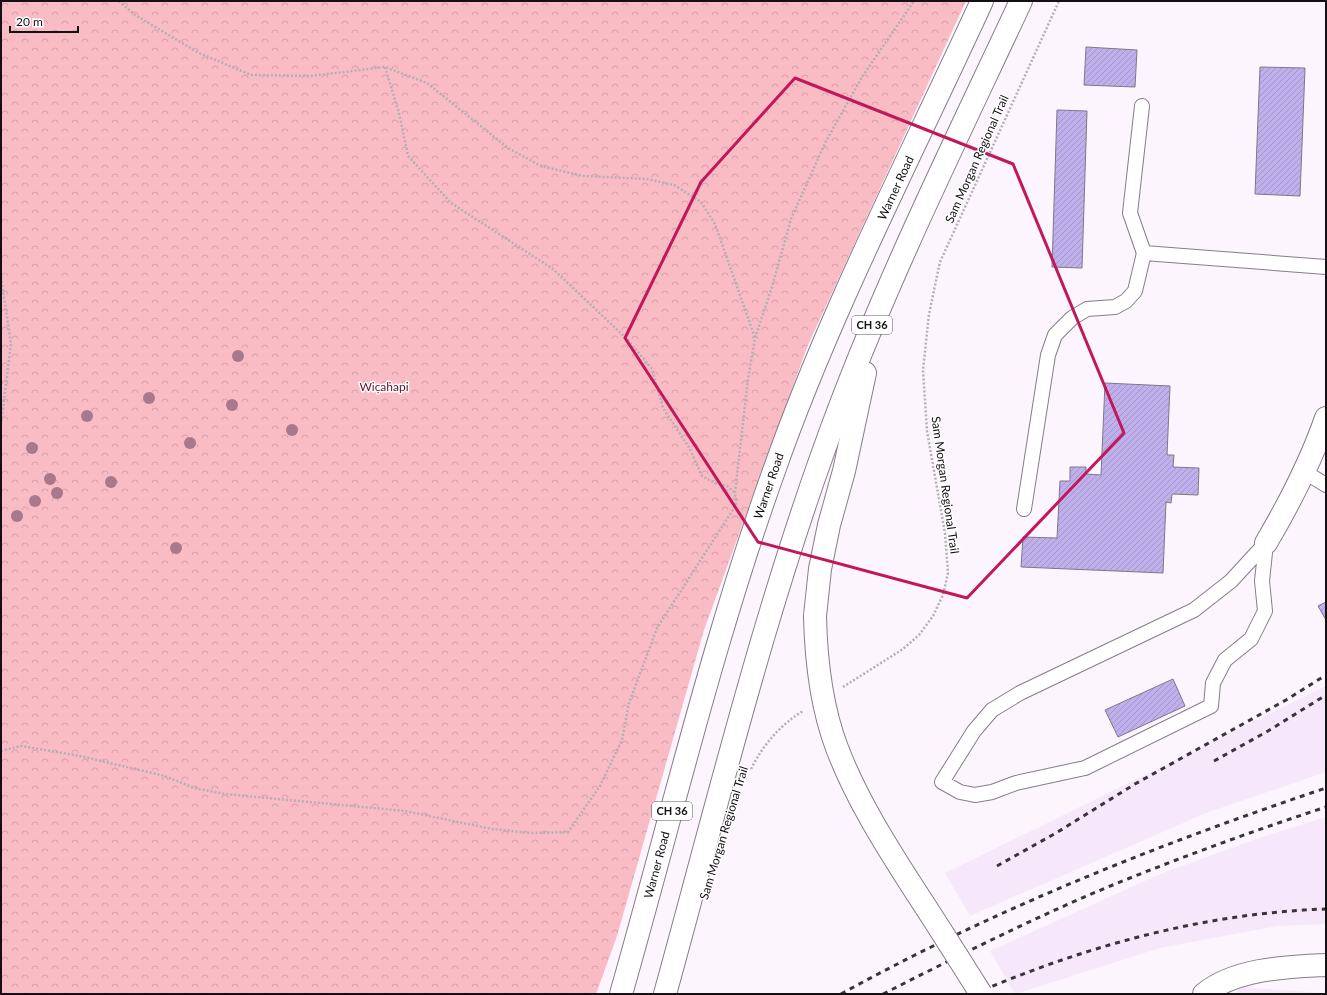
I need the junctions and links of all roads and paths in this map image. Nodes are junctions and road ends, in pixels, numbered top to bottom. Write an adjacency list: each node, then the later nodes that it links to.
1 (119, 1): 6 (path)
2 (914, 1): 12 (path)
3 (982, 1): 25 (main road, Warner Road / CH 36)
4 (1021, 1): 11 (main road, CH 36)
5 (1059, 1): 20 (path, Sam Morgan Regional Trail)
6 (385, 67): 12 (path); 17 (path)
7 (1142, 106): 8 (lane)
8 (1144, 253): 9 (lane); 18 (lane)
9 (1326, 267)
10 (1, 276): 14 (path)
11 (879, 308): 26 (main road, CH 36); 27 (main road, bridge)
12 (755, 338): 17 (path)
13 (1326, 418): 15 (main road)
14 (1, 424)
15 (1303, 471): 16 (lane); 19 (main road)
16 (1326, 485)
17 (735, 493): 22 (path)
18 (1024, 510)
19 (1266, 543): 19 (lane)
20 (837, 690)
21 (806, 708): 23 (path, Sam Morgan Regional Trail)
22 (1, 751)
23 (750, 771)
24 (1326, 965): 28 (main road)
25 (621, 994)
26 (665, 994)
27 (981, 994)
28 (1204, 994)

